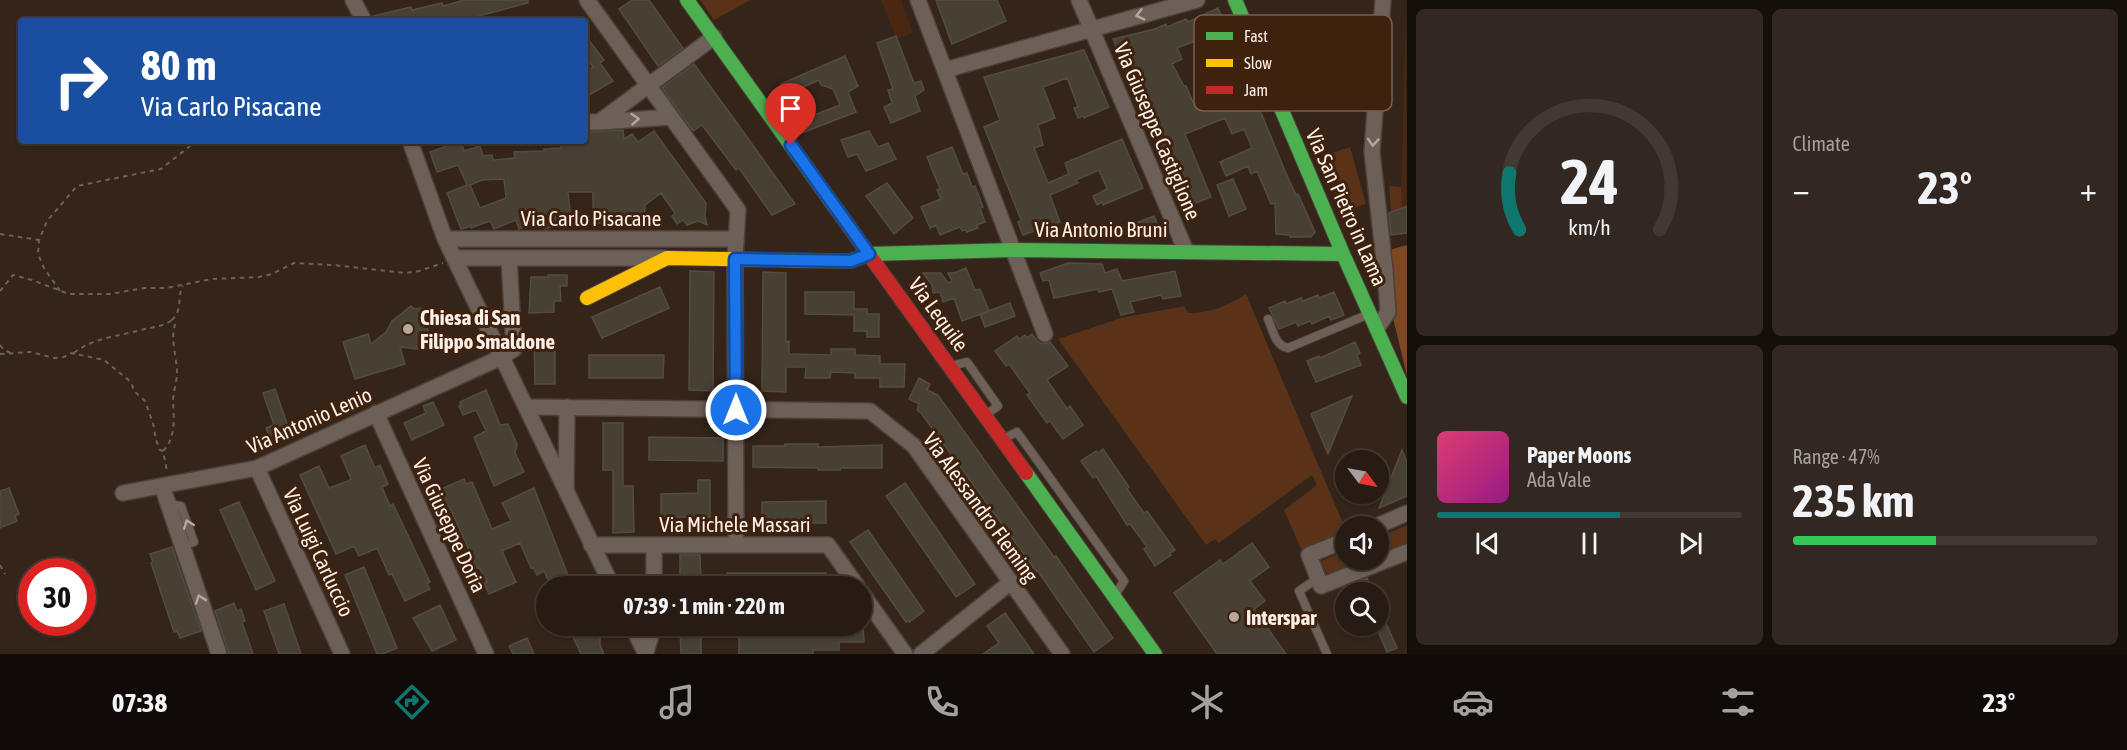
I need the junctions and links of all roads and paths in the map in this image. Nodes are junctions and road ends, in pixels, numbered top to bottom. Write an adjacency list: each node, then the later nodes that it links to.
1 (353, 0): 11 (street)
2 (587, 0): 15 (street)
3 (687, 0): 13 (main road, Via Lequile)
4 (918, 0): 14 (street, Via Antonio Bruni)
5 (1079, 0): 12 (street, Via Giuseppe Castiglione)
6 (1197, 0): 12 (street, one-way to 12)
7 (1235, 0): 9 (main road, Via San Pietro in Lama)
8 (1383, 0): 10 (street, one-way to 10)
9 (1241, 15)
10 (1382, 15)
11 (362, 18)
12 (1091, 28): 14 (street); 27 (street, Via Giuseppe Castiglione)
13 (714, 37): 15 (street); 28 (main road, Via Lequile)
14 (945, 70): 26 (street, Via Antonio Bruni)
15 (648, 85): 18 (street); 19 (street)
16 (1282, 111): 29 (main road, Via San Pietro in Lama)
17 (1375, 111): 41 (street, one-way to 41)
18 (671, 117): 19 (street, one-way to 18); 24 (street)
19 (592, 122)
20 (194, 144): 25 (path)
21 (411, 144): 23 (street)
22 (0, 234): 25 (path)
23 (445, 239): 24 (street, Via Carlo Pisacane); 30 (street)
24 (736, 239): 33 (street)
25 (39, 240): 36 (path)
26 (1014, 250): 27 (main road, Via Antonio Bruni); 28 (main road, Via Carlo Pisacane); 42 (street)
27 (1186, 251): 29 (main road, Via Antonio Bruni)
28 (869, 254): 33 (main road, Via Carlo Pisacane); 82 (main road, Via Lequile)
29 (1343, 254): 38 (main road, Via San Pietro in Lama)
30 (454, 258): 31 (street, Via Carlo Pisacane); 34 (path); 47 (street)
31 (509, 258): 32 (street, Via Carlo Pisacane); 47 (street)
32 (667, 258): 33 (main road, Via Carlo Pisacane); 37 (main road, Via Carlo Pisacane)
33 (735, 259): 51 (street)
34 (183, 285): 36 (path); 40 (path)
35 (0, 291): 36 (path)
36 (60, 291)
37 (587, 298)
38 (1370, 313): 39 (lane); 41 (main road, Via San Pietro in Lama)
39 (1268, 319)
40 (172, 320): 45 (path); 53 (path)
41 (1377, 328): 48 (main road, Via San Pietro in Lama)
42 (1045, 334)
43 (0, 345): 44 (path)
44 (11, 353): 45 (path); 46 (path)
45 (74, 353): 53 (path)
46 (0, 354)
47 (502, 357): 49 (street); 52 (street, Via Antonio Lenio)
48 (1407, 397)
49 (526, 407): 50 (street, Via Alessandro Fleming); 56 (street)
50 (567, 407): 51 (street, Via Alessandro Fleming); 56 (street)
51 (736, 410): 63 (street); 71 (street, Via Alessandro Fleming)
52 (376, 413): 54 (street, Via Antonio Lenio); 78 (street, Via Giuseppe Doria)
53 (163, 451): 55 (path)
54 (257, 468): 55 (street, Via Antonio Lenio); 77 (street, Via Luigi Carluccio)
55 (166, 486): 57 (street, Via Antonio Lenio); 76 (street, one-way to 55)
56 (566, 492): 61 (street)
57 (123, 493)
58 (1407, 513): 59 (street)
59 (1389, 521)
60 (1335, 544): 70 (street)
61 (591, 545): 62 (street, Via Michele Massari); 67 (street)
62 (654, 545): 63 (street, Via Michele Massari); 68 (street)
63 (736, 545): 69 (street, Via Michele Massari)
64 (1407, 552): 70 (street)
65 (0, 565): 66 (path)
66 (5, 574)
67 (607, 576)
68 (654, 576)
69 (850, 576)
70 (1318, 578): 83 (lane)
71 (1011, 582): 80 (street); 81 (street, Via Alessandro Fleming)
72 (872, 608): 79 (street)
73 (637, 636): 75 (street)
74 (651, 636): 75 (street)
75 (646, 653)
76 (219, 654)
77 (342, 654)
78 (486, 654)
79 (905, 654)
80 (921, 654)
81 (1062, 654)
82 (1155, 654)
83 (1327, 654)

